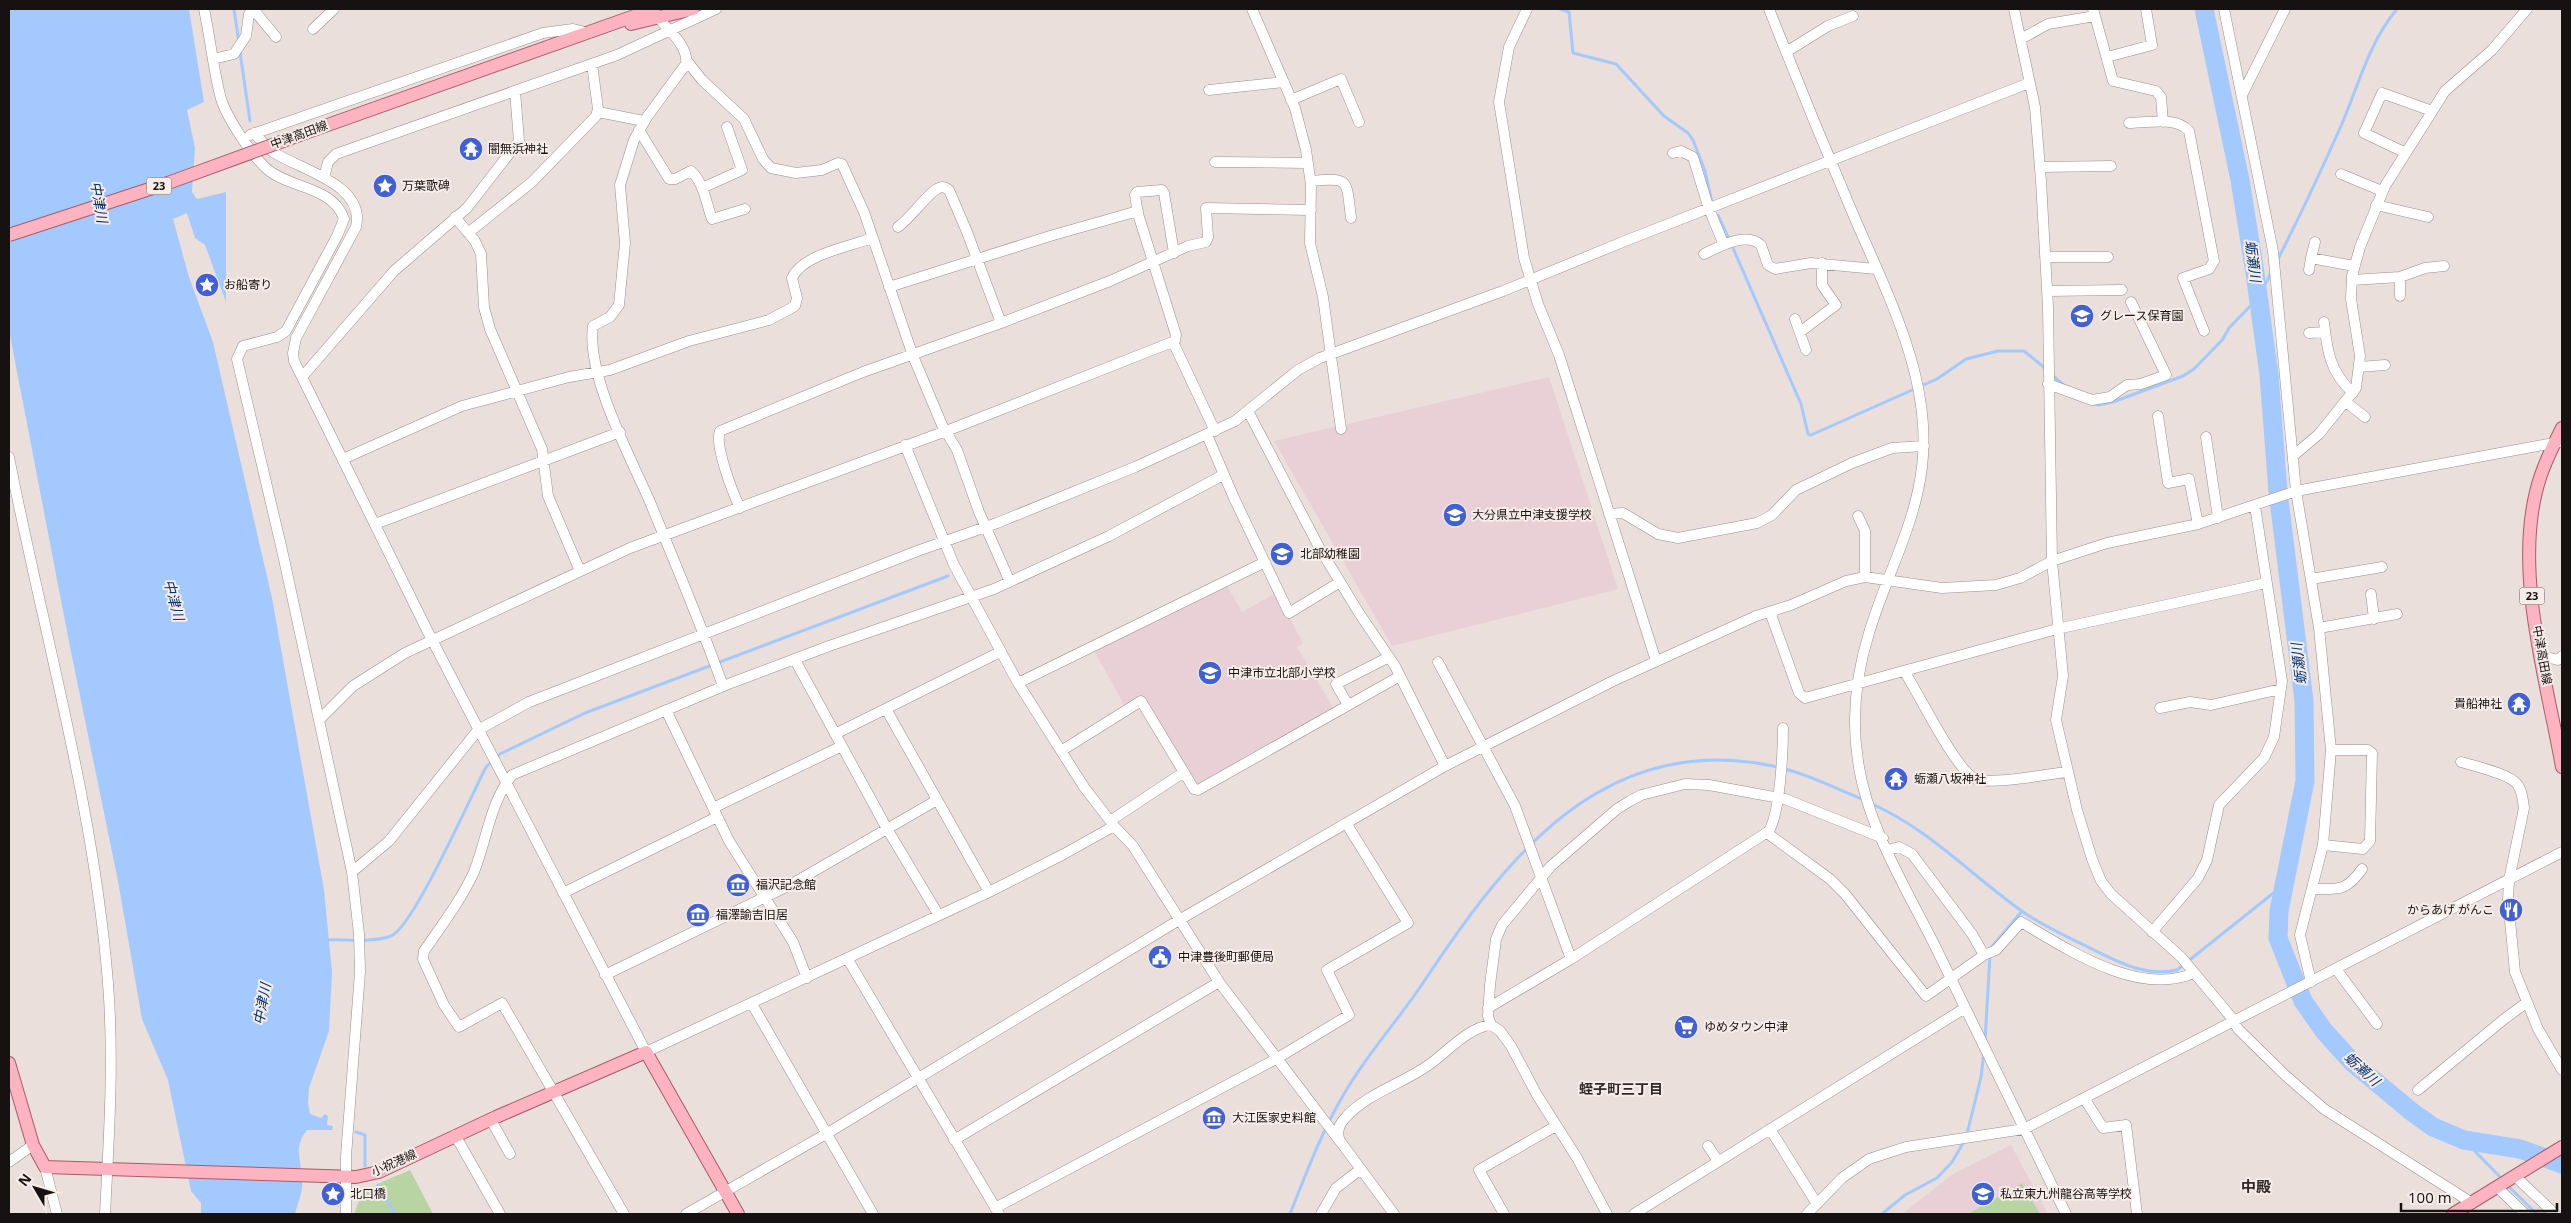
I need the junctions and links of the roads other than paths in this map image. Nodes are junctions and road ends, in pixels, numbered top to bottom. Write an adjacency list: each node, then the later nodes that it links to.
1 (204, 9): 24 (street)
2 (254, 9): 20 (street); 24 (street)
3 (334, 9): 17 (street)
4 (693, 9): 14 (main road, 中津高田線 / 23)
5 (716, 9): 18 (street)
6 (1252, 9): 27 (street)
7 (1527, 9): 81 (street)
8 (1769, 9): 22 (street)
9 (2014, 9): 21 (street)
10 (2146, 9): 23 (street)
11 (2224, 9): 31 (street)
12 (2286, 9): 31 (street)
13 (2527, 9): 33 (street)
14 (654, 11): 18 (street); 19 (main road, 中津高田線 / 23)
15 (2094, 12): 21 (street); 23 (street)
16 (1853, 16): 22 (street)
17 (313, 29)
18 (669, 30): 25 (street); 26 (street)
19 (589, 33): 40 (street); 64 (main road, 中津高田線 / 23, bridge)
20 (276, 37)
21 (2020, 39): 28 (street)
22 (1786, 52): 44 (street)
23 (2107, 57): 36 (street)
24 (213, 59): 41 (street)
25 (687, 60): 38 (street); 65 (street)
26 (592, 64): 30 (street); 34 (street)
27 (1284, 82): 29 (street); 32 (street)
28 (2029, 83): 44 (street); 48 (street)
29 (1209, 90)
30 (515, 91): 50 (street); 59 (street)
31 (2242, 95): 117 (street)
32 (1291, 100): 35 (street); 46 (street)
33 (2432, 111): 43 (street); 43 (street)
34 (598, 112): 38 (street); 63 (street)
35 (1359, 122)
36 (2163, 122): 37 (street); 90 (street)
37 (2129, 123)
38 (642, 126): 52 (street); 99 (street)
39 (727, 127): 52 (street)
40 (254, 133): 41 (street); 50 (street)
41 (242, 139): 169 (street)
42 (1673, 153): 56 (street)
43 (2406, 153): 53 (street)
44 (1831, 161): 56 (street); 78 (street)
45 (1215, 162): 46 (street)
46 (1308, 163): 51 (street)
47 (2111, 166): 48 (street)
48 (2040, 167): 70 (street)
49 (2341, 174): 53 (street)
50 (324, 178): 100 (street)
51 (1311, 181): 57 (street); 61 (street)
52 (702, 188): 55 (street)
53 (2382, 191): 54 (street)
54 (2376, 205): 60 (street); 76 (street)
55 (744, 209)
56 (1709, 209): 67 (street); 81 (street)
57 (1311, 210): 68 (street); 95 (street)
58 (1138, 212): 68 (street); 73 (street); 74 (street)
59 (455, 217): 63 (street); 100 (street)
60 (2428, 217)
61 (1351, 218)
62 (898, 227): 73 (street)
63 (468, 233): 102 (street)
64 (9, 235)
65 (872, 238): 83 (street); 99 (street)
66 (2315, 242): 72 (street)
67 (1724, 245): 69 (street); 75 (street)
68 (1174, 253): 74 (street)
69 (1704, 254)
70 (2045, 257): 71 (street); 85 (street)
71 (2108, 257)
72 (2311, 258): 76 (street); 79 (street)
73 (978, 260): 83 (street); 89 (street)
74 (1152, 262): 89 (street); 93 (street)
75 (1822, 263): 78 (street); 91 (street)
76 (2354, 266): 82 (street)
77 (2444, 266): 80 (street)
78 (1876, 269): 116 (street)
79 (2309, 270)
80 (2400, 277): 82 (street); 86 (street)
81 (1530, 279): 95 (street); 125 (street)
82 (2352, 280): 98 (street)
83 (889, 286): 96 (street)
84 (2122, 290): 85 (street)
85 (2047, 291): 101 (street)
86 (2400, 296)
87 (2131, 302): 101 (street)
88 (1795, 320): 91 (street)
89 (1002, 322): 96 (street)
90 (2204, 331)
91 (1800, 332): 94 (street)
92 (2309, 332): 103 (street)
93 (1173, 342): 110 (street); 112 (street)
94 (1806, 350)
95 (1332, 353): 105 (street); 109 (street)
96 (913, 356): 110 (street); 124 (street)
97 (2385, 365): 98 (street)
98 (2360, 367): 103 (street)
99 (598, 372): 102 (street); 111 (street)
100 (303, 376): 119 (street)
101 (2048, 384): 133 (street)
102 (517, 392): 119 (street); 120 (street)
103 (2353, 393): 104 (street)
104 (2346, 402): 107 (street); 117 (street)
105 (1248, 411): 112 (street); 141 (street)
106 (2158, 416): 129 (street)
107 (2365, 417)
108 (2562, 428): 114 (main road, 中津高田線 / 23)
109 (1341, 429)
110 (945, 430): 115 (street); 130 (street)
111 (620, 432): 120 (street); 131 (street)
112 (1211, 433): 121 (street); 130 (street)
113 (2206, 437): 127 (street)
114 (2558, 442): 122 (street); 153 (main road, 中津高田線 / 23)
115 (905, 445): 124 (street); 132 (street)
116 (1924, 446): 125 (street); 138 (street)
117 (2293, 456): 122 (street)
118 (9, 457): 246 (street)
119 (343, 459): 128 (street)
120 (544, 459): 128 (street); 136 (street)
121 (1223, 475): 134 (street); 140 (street)
122 (2294, 492): 123 (street); 139 (street)
123 (2258, 505): 127 (street); 142 (street)
124 (740, 508): 131 (street)
125 (1609, 514): 157 (street)
126 (1858, 516): 137 (street)
127 (2218, 518): 129 (street)
128 (375, 524): 151 (street)
129 (2198, 524): 133 (street)
130 (985, 527): 132 (street); 140 (street)
131 (664, 536): 136 (street); 150 (street)
132 (945, 541): 144 (street); 150 (street)
133 (2052, 561): 138 (street); 149 (street)
134 (1265, 562): 141 (street); 161 (street)
135 (2382, 567): 139 (street)
136 (580, 571): 151 (street)
137 (1865, 577): 138 (street); 145 (street)
138 (1889, 579): 162 (street)
139 (2311, 579): 148 (street)
140 (1010, 582): 144 (street)
141 (1340, 582): 154 (street)
142 (2266, 582): 149 (street); 164 (street)
143 (2371, 594): 147 (street)
144 (971, 598): 152 (street); 155 (street)
145 (1770, 612): 157 (street); 162 (street)
146 (2397, 614): 147 (street)
147 (2374, 618): 148 (street)
148 (2319, 628): 176 (street)
149 (2057, 629): 159 (street); 182 (street)
150 (704, 634): 163 (street); 171 (street)
151 (432, 640): 169 (street); 171 (street)
152 (1000, 652): 161 (street); 167 (street)
153 (2542, 656): 156 (street); 173 (main road, 中津高田線 / 23)
154 (1389, 657): 160 (street); 165 (street)
155 (795, 660): 163 (street); 172 (street)
156 (2561, 660)
157 (1656, 661): 175 (street)
158 (1438, 662): 175 (street)
159 (1904, 671): 162 (street); 182 (street)
160 (1400, 676): 165 (street); 179 (street)
161 (1018, 683): 177 (street)
162 (1857, 685): 191 (street)
163 (723, 686): 168 (street)
164 (2281, 689): 166 (street); 205 (street)
165 (1348, 705): 181 (street)
166 (2160, 708)
167 (886, 709): 172 (street); 185 (street)
168 (666, 710): 183 (street); 186 (street)
169 (318, 720): 196 (street)
170 (1783, 728): 184 (street)
171 (480, 729): 183 (street); 196 (street)
172 (835, 734): 174 (street)
173 (2560, 741): 180 (main road, 中津高田線 / 23)
174 (842, 746): 186 (street); 189 (street)
175 (1484, 746): 179 (street); 197 (street)
176 (2331, 750): 192 (street); 192 (street)
177 (1061, 751): 181 (street); 187 (street)
178 (2461, 762): 198 (street)
179 (1445, 766): 188 (street)
180 (2562, 767)
181 (1184, 772): 187 (street)
182 (2067, 772): 205 (street)
183 (507, 782): 201 (street); 229 (street)
184 (1777, 797): 190 (street); 191 (street); 197 (street)
185 (937, 800): 189 (street); 200 (street)
186 (715, 813): 201 (street); 202 (street)
187 (1112, 823): 200 (street); 204 (street)
188 (1346, 823): 204 (street); 224 (street)
189 (886, 827): 202 (street); 203 (street)
190 (1767, 833): 208 (street); 213 (street)
191 (1883, 838): 193 (street)
192 (2323, 846): 199 (street)
193 (1888, 850): 206 (street); 213 (street)
194 (2562, 852): 198 (street)
195 (2362, 869): 199 (street)
196 (352, 872): 248 (street)
197 (1540, 878): 208 (street); 218 (street)
198 (2509, 880): 209 (street); 216 (street)
199 (2312, 889): 215 (street)
200 (988, 892): 203 (street)
201 (563, 893): 211 (street)
202 (764, 898): 211 (street); 212 (street)
203 (938, 914): 207 (street)
204 (1179, 920): 214 (street); 227 (street)
205 (2152, 932): 210 (street)
206 (1985, 955): 210 (street); 213 (street)
207 (847, 958): 212 (street); 227 (street)
208 (1570, 959): 218 (street)
209 (2336, 969): 215 (street); 221 (street)
210 (2192, 971): 220 (street)
211 (605, 975): 223 (street)
212 (807, 978): 217 (street)
213 (1951, 979): 219 (street)
214 (1219, 982): 224 (street); 237 (street)
215 (2311, 982): 220 (street)
216 (2526, 1003): 226 (street); 228 (street)
217 (752, 1004): 223 (street); 235 (street)
218 (1488, 1008): 222 (street)
219 (1965, 1008): 233 (street); 234 (street)
220 (2235, 1022): 230 (street); 251 (street)
221 (2377, 1024)
222 (1491, 1026): 232 (street); 238 (street)
223 (646, 1052): 229 (main road, 小祝港線); 250 (main road)
224 (1276, 1059): 238 (street); 253 (street)
225 (9, 1063): 239 (main road)
226 (2562, 1070)
227 (920, 1079): 235 (street); 237 (street)
228 (2418, 1090)
229 (554, 1092): 231 (main road, 小祝港線); 258 (street)
230 (2084, 1098): 234 (street); 269 (street)
231 (491, 1120): 236 (main road, 小祝港線); 242 (street)
232 (1556, 1126): 264 (street); 265 (street)
233 (1770, 1129): 243 (street); 252 (street)
234 (2024, 1129): 252 (street); 268 (street)
235 (826, 1134): 250 (street); 261 (street)
236 (455, 1136): 248 (main road, 小祝港線); 257 (street)
237 (954, 1140): 253 (street)
238 (1342, 1144): 247 (street)
239 (33, 1146): 244 (street); 245 (main road)
240 (1708, 1146): 243 (street)
241 (2562, 1148): 249 (main road)
242 (510, 1154)
243 (1718, 1161): 266 (street)
244 (9, 1162)
245 (45, 1167): 246 (main road, 小祝港線); 254 (street)
246 (110, 1169): 248 (main road, 小祝港線); 255 (street)
247 (1361, 1169): 262 (street); 263 (street)
248 (345, 1177): 256 (street)
249 (2506, 1182): 251 (main road); 271 (street); 272 (street)
250 (726, 1192): 259 (street); 260 (main road)
251 (2472, 1203): 270 (main road)
252 (1816, 1204): 267 (street)
253 (997, 1211)
254 (57, 1214)
255 (105, 1214)
256 (346, 1214)
257 (500, 1214)
258 (624, 1214)
259 (686, 1214)
260 (738, 1214)
261 (873, 1214)
262 (1321, 1214)
263 (1394, 1214)
264 (1504, 1214)
265 (1607, 1214)
266 (1634, 1214)
267 (1808, 1214)
268 (2066, 1214)
269 (2137, 1214)
270 (2453, 1214)
271 (2525, 1214)
272 (2555, 1214)

